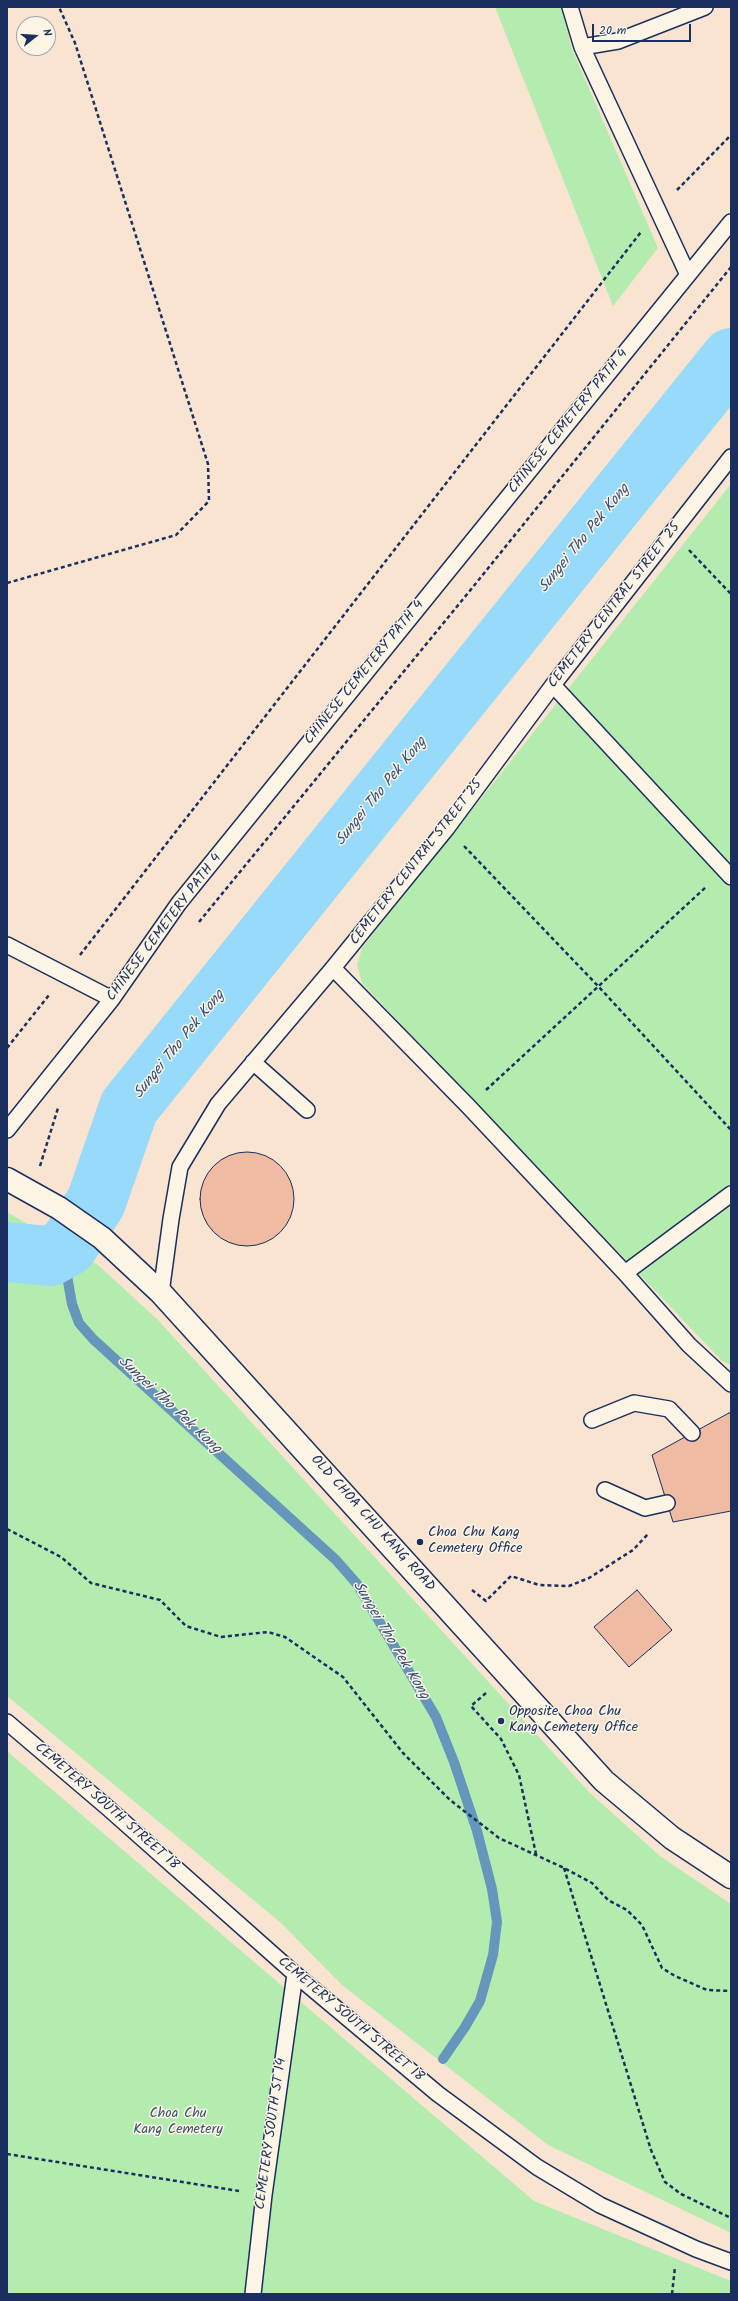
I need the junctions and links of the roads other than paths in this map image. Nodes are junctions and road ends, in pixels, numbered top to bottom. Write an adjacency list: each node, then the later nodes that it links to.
1 (570, 7): 3 (lane)
2 (705, 7): 3 (lane)
3 (582, 47): 5 (lane)
4 (731, 222): 5 (lane, CHINESE CEMETERY PATH 4)
5 (688, 275): 11 (lane, CHINESE CEMETERY PATH 4)
6 (731, 457): 7 (lane, CEMETERY CENTRAL STREET 25)
7 (553, 685): 8 (lane); 10 (lane, CEMETERY CENTRAL STREET 25)
8 (728, 873)
9 (7, 945): 11 (lane)
10 (333, 968): 12 (lane, CEMETERY CENTRAL STREET 25); 17 (lane)
11 (112, 999): 14 (lane, CHINESE CEMETERY PATH 4)
12 (253, 1062): 13 (lane); 18 (lane, CEMETERY CENTRAL STREET 25)
13 (308, 1110)
14 (7, 1130)
15 (7, 1179): 18 (street, OLD CHOA CHU KANG ROAD)
16 (731, 1194): 17 (lane)
17 (625, 1273): 19 (lane)
18 (161, 1293): 25 (street, OLD CHOA CHU KANG ROAD)
19 (731, 1384)
20 (592, 1420): 21 (lane)
21 (692, 1433)
22 (605, 1490): 23 (lane)
23 (667, 1503)
24 (7, 1722): 26 (lane, CEMETERY SOUTH STREET 18)
25 (731, 1877)
26 (295, 1974): 27 (lane, CEMETERY SOUTH STREET 18); 28 (lane, CEMETERY SOUTH ST 14)
27 (731, 2262)
28 (253, 2294)

